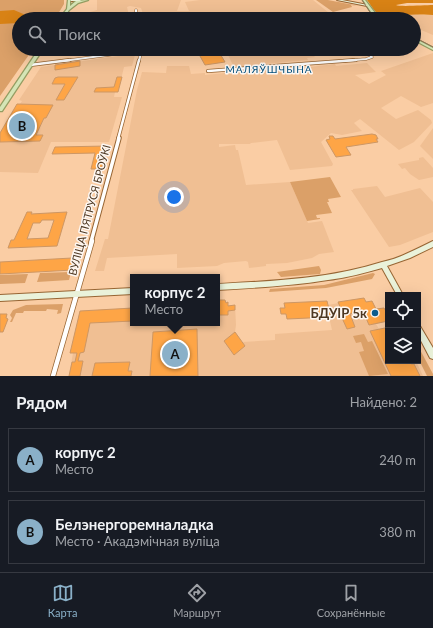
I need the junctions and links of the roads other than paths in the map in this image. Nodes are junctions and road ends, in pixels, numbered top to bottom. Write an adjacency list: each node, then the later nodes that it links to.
1 (80, 0): 6 (main road)
2 (87, 0): 8 (main road)
3 (338, 0): 7 (main road)
4 (360, 0): 7 (main road)
5 (364, 0): 7 (main road)
6 (71, 1): 8 (main road)
7 (365, 5): 10 (main road)
8 (68, 9): 9 (main road)
9 (66, 12)
10 (368, 12)
11 (421, 42): 12 (main road)
12 (433, 48)
13 (36, 56): 17 (main road)
14 (100, 56): 17 (street)
15 (140, 56): 25 (street, ВУЛІЦА ПЯТРУСЯ БРОЎКІ)
16 (370, 56): 18 (street)
17 (30, 66): 19 (main road)
18 (208, 71)
19 (0, 110)
20 (433, 244): 21 (main road)
21 (384, 266): 22 (main road); 24 (main road)
22 (220, 287)
23 (130, 291): 25 (main road)
24 (398, 292)
25 (76, 294): 26 (main road); 29 (street, ВУЛІЦА ПЯТРУСЯ БРОЎКІ)
26 (0, 298)
27 (421, 333): 28 (main road)
28 (433, 355)
29 (53, 376)

